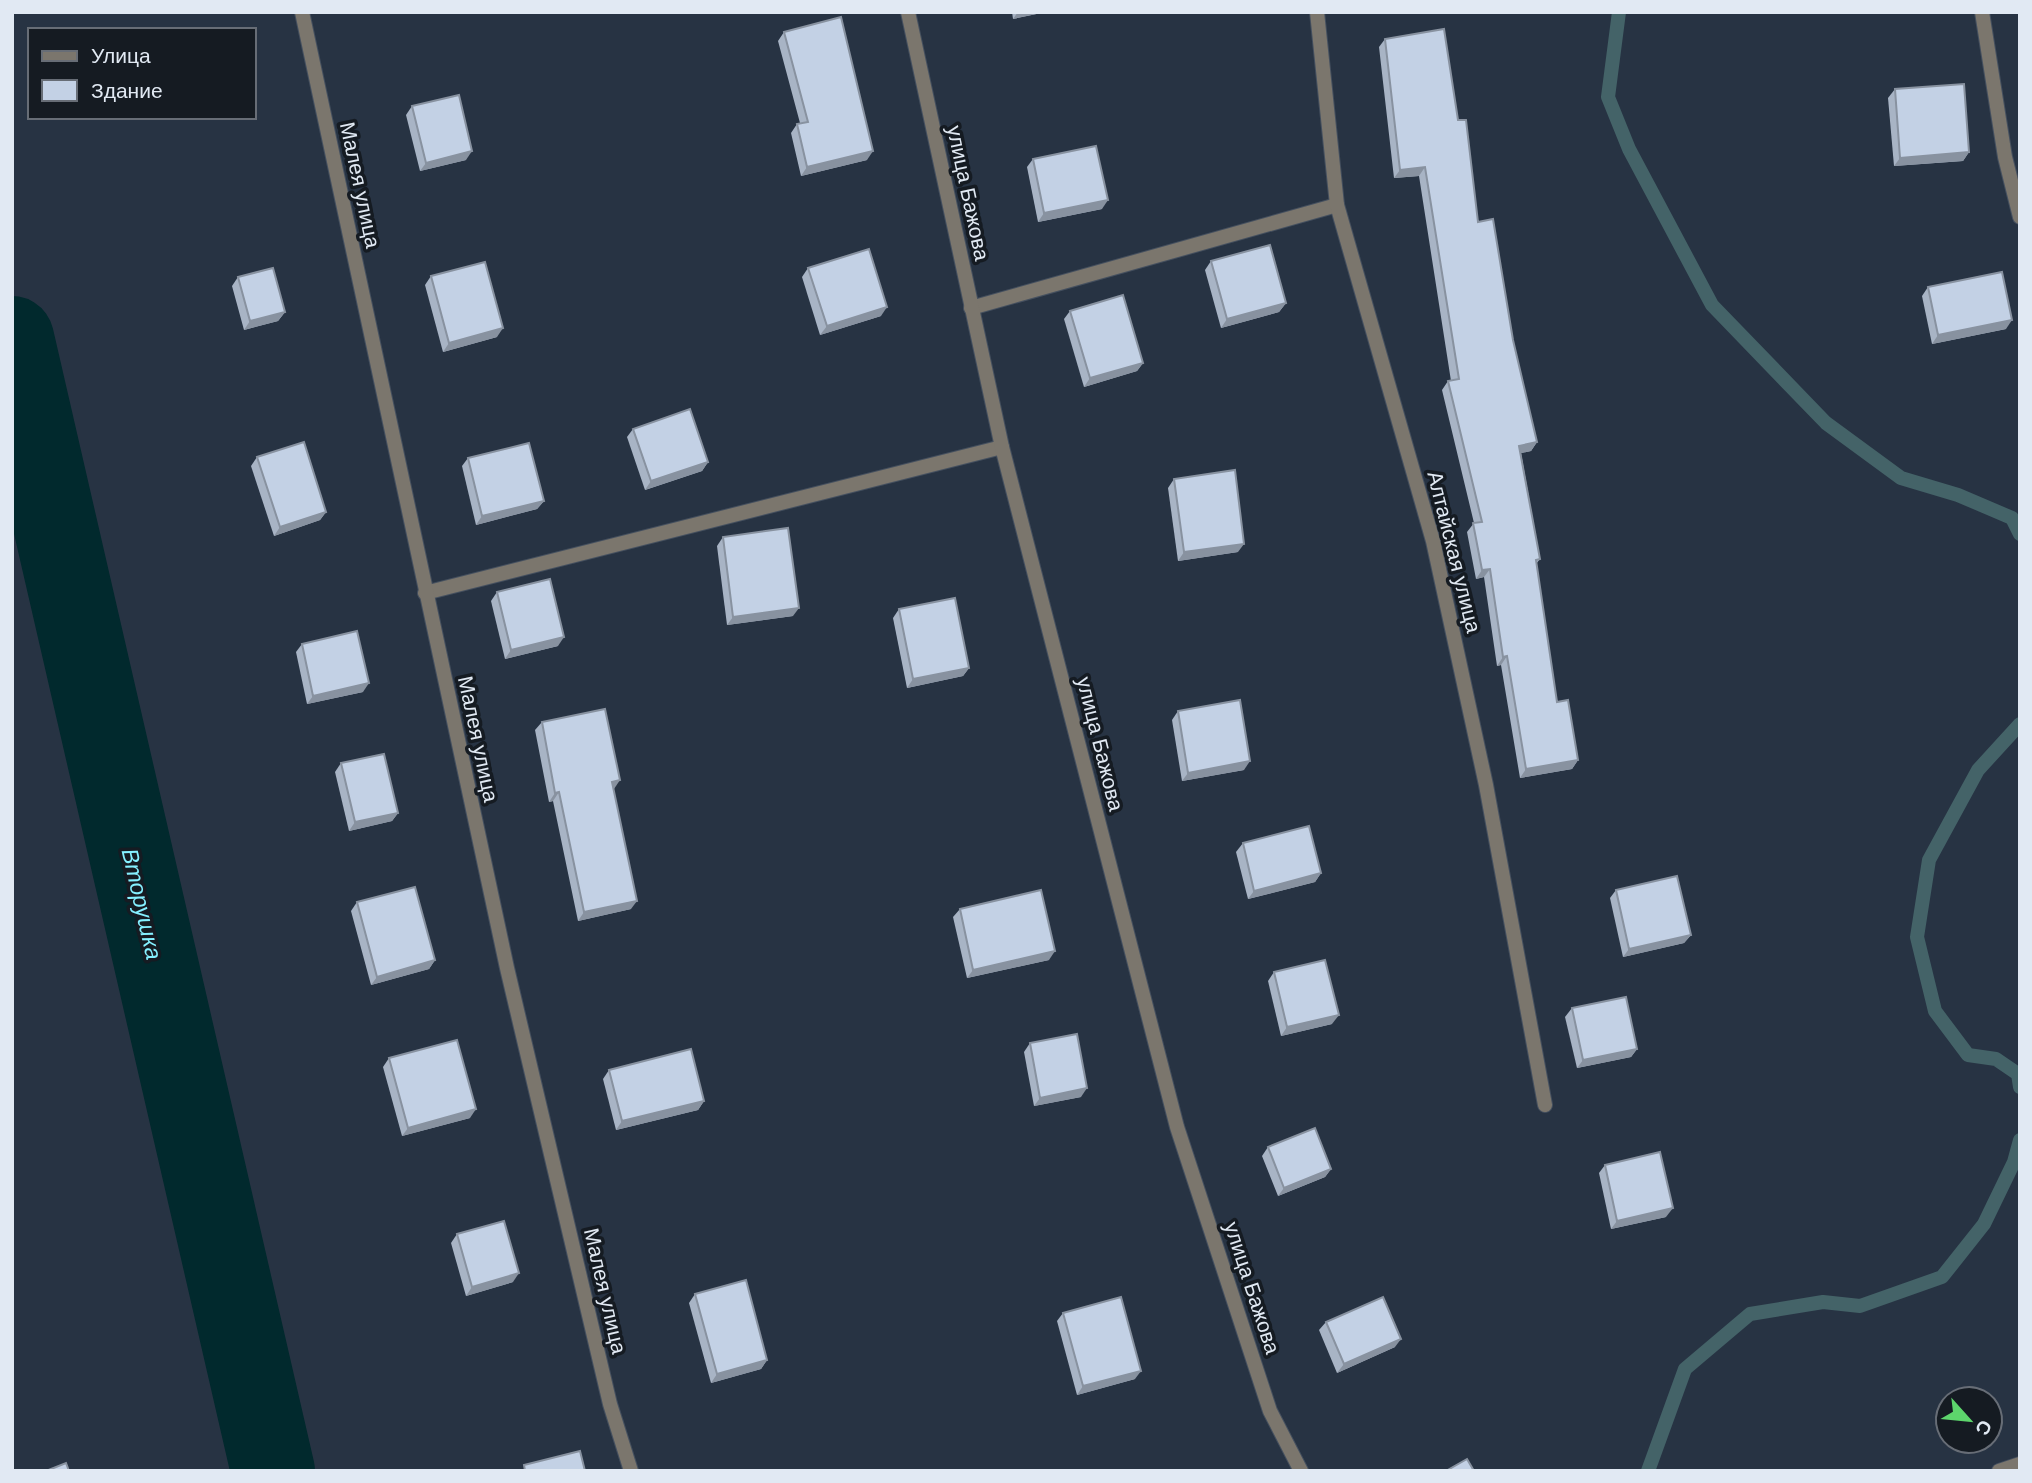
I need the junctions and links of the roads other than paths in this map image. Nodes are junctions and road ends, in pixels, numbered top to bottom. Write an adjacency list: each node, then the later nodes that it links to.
1 (302, 12): 9 (street, Малея улица)
2 (908, 12): 7 (street, улица Бажова)
3 (1317, 12): 5 (street, Алтайская улица)
4 (1982, 12): 6 (street)
5 (1337, 205): 7 (street); 10 (street, Алтайская улица)
6 (2020, 217)
7 (971, 308): 8 (street, улица Бажова)
8 (1002, 447): 9 (street); 13 (street, улица Бажова)
9 (425, 593): 12 (street, Малея улица)
10 (1545, 1105)
11 (2020, 1464): 14 (street)
12 (631, 1471)
13 (1301, 1471)
14 (1999, 1471)

